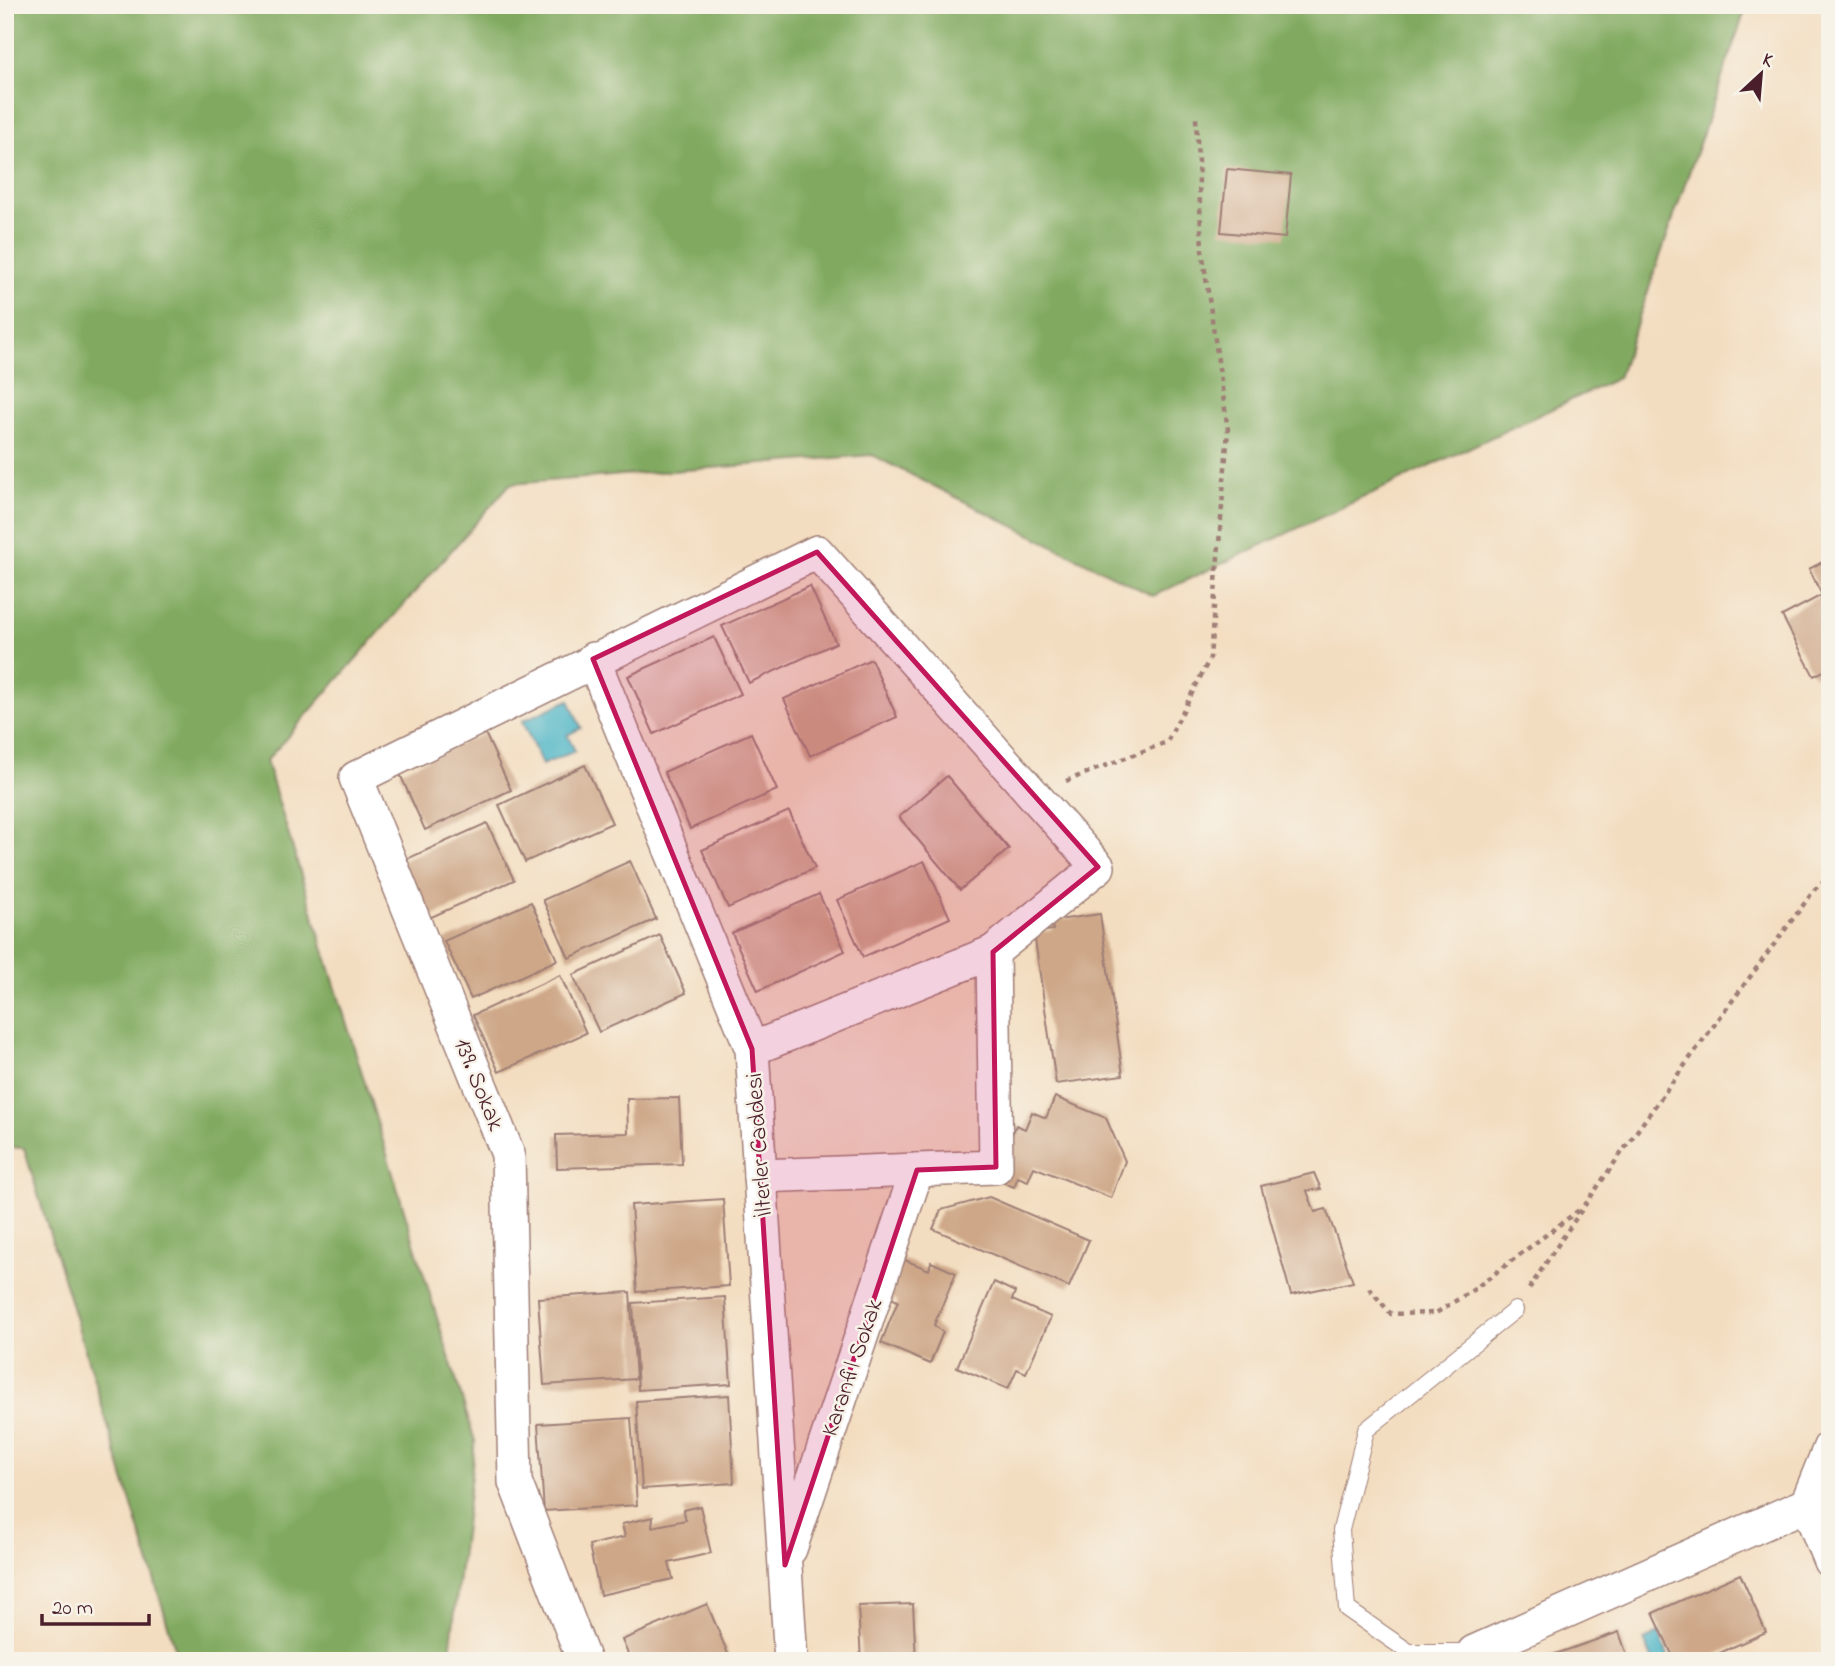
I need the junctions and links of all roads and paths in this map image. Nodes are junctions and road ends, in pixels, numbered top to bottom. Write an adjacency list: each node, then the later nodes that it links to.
1 (1196, 118): 3 (path)
2 (593, 659): 3 (street); 6 (street, İlterler Caddesi); 17 (street, 139. Sokak)
3 (1032, 794): 5 (street)
4 (1830, 877): 9 (path)
5 (992, 952): 6 (street); 7 (street)
6 (752, 1049): 8 (street, İlterler Caddesi)
7 (918, 1170): 8 (street); 15 (street, Karanfil Sokak)
8 (760, 1176): 15 (street, İlterler Caddesi)
9 (1582, 1207): 10 (path); 11 (path)
10 (1369, 1288)
11 (1515, 1310): 16 (lane)
12 (1830, 1447): 13 (street)
13 (1818, 1499): 14 (street); 16 (street)
14 (1830, 1562)
15 (785, 1565): 18 (street, İlterler Caddesi)
16 (1476, 1657)
17 (584, 1661)
18 (791, 1661)

